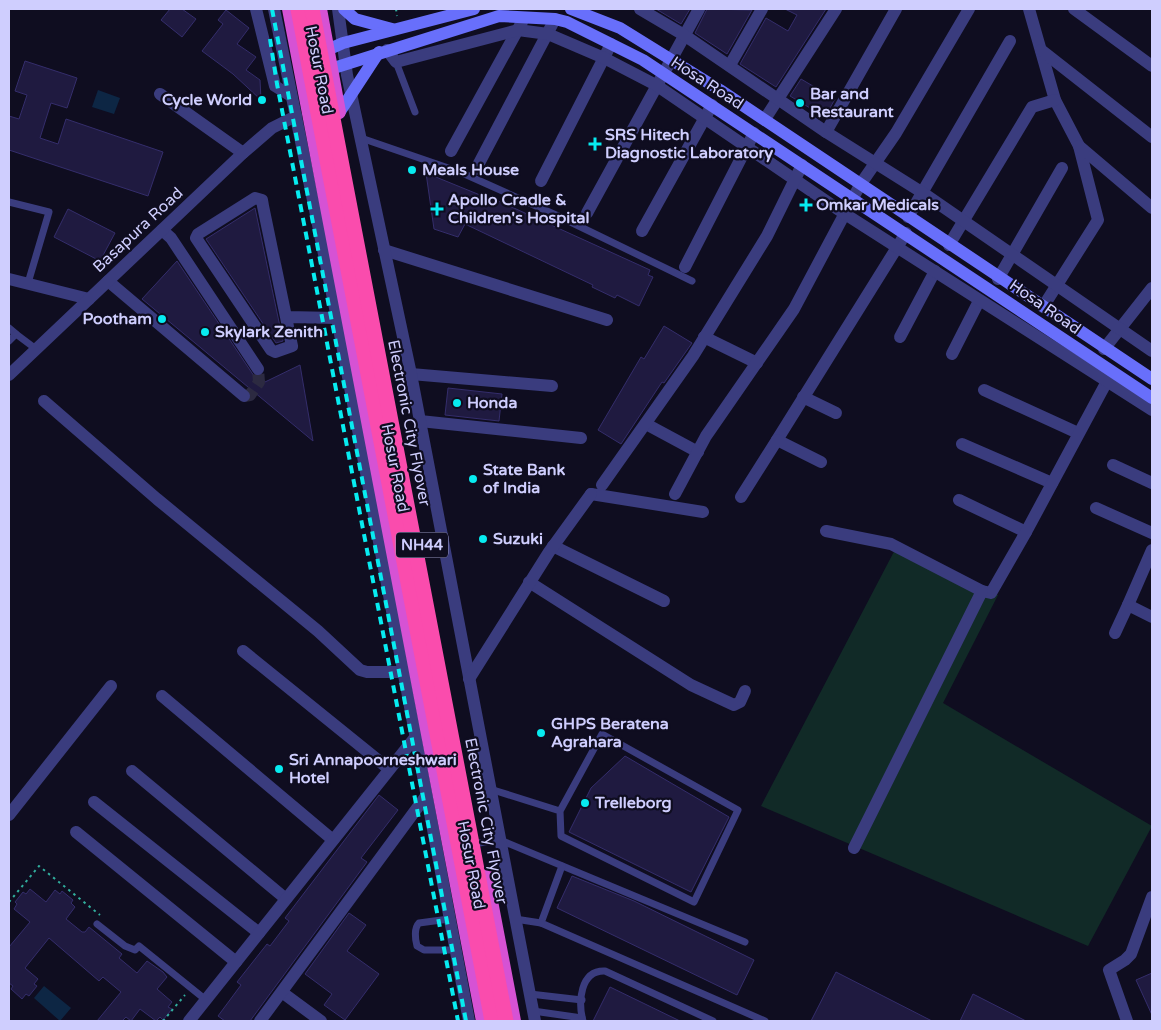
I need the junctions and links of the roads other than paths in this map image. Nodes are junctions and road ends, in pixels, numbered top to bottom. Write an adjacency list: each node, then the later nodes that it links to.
1 (256, 9): 45 (street)
2 (274, 9): 45 (street)
3 (289, 9): 34 (highway, Hosur Road / NH44)
4 (298, 9): 193 (highway, Electronic City Flyover, bridge)
5 (312, 9): 194 (highway, Electronic City Flyover, bridge)
6 (320, 9): 29 (highway, Hosur Road / NH44)
7 (338, 9): 27 (street, Hosur Road)
8 (344, 9): 22 (main road)
9 (474, 9): 19 (main road)
10 (571, 9): 33 (main road, Hosa Road)
11 (640, 9): 25 (street)
12 (699, 9): 25 (street)
13 (762, 9): 37 (street)
14 (836, 9): 46 (street)
15 (896, 9): 54 (street)
16 (969, 9): 62 (street)
17 (1029, 9): 30 (street)
18 (1074, 9): 38 (street)
19 (460, 11): 22 (main road)
20 (525, 18): 21 (main road, Hosa Road); 23 (street); 31 (main road, Hosa Road)
21 (555, 20): 24 (street); 28 (main road, Hosa Road)
22 (394, 30): 27 (main road)
23 (518, 30): 24 (street); 35 (street); 60 (street)
24 (548, 34): 32 (street); 65 (street)
25 (684, 35): 33 (street); 37 (street)
26 (1010, 41): 69 (street)
27 (343, 43): 29 (main road); 36 (street, Hosur Road)
28 (611, 44): 32 (street); 40 (main road, Hosa Road)
29 (328, 49): 34 (main road); 39 (highway, Hosur Road / NH44)
30 (1040, 50): 47 (street); 56 (street)
31 (383, 51): 35 (street); 36 (main road, Hosa Road); 43 (main road)
32 (604, 58): 42 (street); 67 (street)
33 (670, 59): 40 (street); 53 (main road, Hosa Road)
34 (299, 62): 41 (highway, Hosur Road / NH44)
35 (396, 62): 49 (lane)
36 (346, 63): 39 (main road, Hosa Road); 43 (street, Hosur Road)
37 (730, 65): 46 (street)
38 (1152, 66)
39 (331, 68): 41 (main road, Hosa Road); 50 (highway, Hosur Road / NH44)
40 (662, 72): 42 (street); 48 (main road, Hosa Road)
41 (303, 80): 157 (highway, Hosur Road / NH44)
42 (656, 85): 52 (street); 73 (street)
43 (351, 93): 50 (main road); 57 (street, Hosur Road)
44 (160, 94): 61 (street)
45 (291, 96): 51 (street)
46 (778, 100): 53 (street); 54 (street)
47 (1055, 100): 58 (street); 76 (street)
48 (712, 105): 52 (street); 55 (main road, Hosa Road)
49 (415, 112)
50 (340, 113): 169 (highway, Hosur Road / NH44)
51 (296, 116): 61 (street, Basapura Road); 97 (street)
52 (704, 119): 59 (street); 78 (street)
53 (765, 119): 68 (main road, Hosa Road)
54 (826, 132): 62 (street)
55 (754, 133): 59 (street); 63 (main road, Hosa Road)
56 (1152, 137)
57 (361, 138): 82 (street, Hosur Road); 89 (lane)
58 (1079, 146): 72 (street); 91 (street)
59 (746, 148): 66 (street); 84 (street)
60 (451, 151)
61 (243, 153): 77 (street, Basapura Road)
62 (875, 162): 68 (street); 69 (street)
63 (802, 165): 66 (street); 70 (main road, Hosa Road)
64 (1062, 168): 83 (street)
65 (476, 170)
66 (795, 180): 74 (street); 102 (street)
67 (541, 181)
68 (860, 185): 70 (street); 75 (main road, Hosa Road)
69 (923, 193): 75 (street); 76 (street)
70 (853, 199): 74 (street); 79 (main road, Hosa Road)
71 (9, 202): 90 (lane)
72 (1152, 208)
73 (587, 213)
74 (845, 214): 81 (street); 109 (street)
75 (908, 217): 80 (main road, Hosa Road)
76 (964, 223): 80 (street); 83 (street)
77 (162, 230): 88 (street, Basapura Road); 110 (street)
78 (642, 231)
79 (906, 233): 81 (street); 113 (main road, Hosa Road)
80 (949, 245): 86 (main road, Hosa Road)
81 (898, 246): 85 (street); 118 (street)
82 (384, 250): 98 (street); 111 (street, Hosur Road)
83 (1012, 256): 86 (street); 91 (street)
84 (685, 267)
85 (934, 271): 94 (street); 103 (street)
86 (998, 278): 95 (main road, Hosa Road)
87 (9, 279): 90 (street)
88 (108, 281): 93 (street, Basapura Road); 117 (street)
89 (692, 281)
90 (28, 283): 93 (street)
91 (1057, 286): 95 (street); 100 (street)
92 (1152, 288): 100 (street)
93 (89, 299): 105 (street, Basapura Road)
94 (979, 300): 108 (street); 113 (street)
95 (1043, 307): 106 (main road, Hosa Road)
96 (286, 318): 96 (street); 97 (street)
97 (337, 318): 152 (street)
98 (607, 320)
99 (9, 328): 101 (lane)
100 (1119, 329): 106 (street); 107 (street)
101 (16, 334): 104 (lane); 105 (lane)
102 (704, 337): 109 (street); 124 (street)
103 (900, 337)
104 (9, 341)
105 (36, 348): 112 (street, Basapura Road)
106 (1104, 349): 114 (main road, Hosa Road)
107 (1152, 351)
108 (952, 354)
109 (757, 363): 129 (street)
110 (258, 369)
111 (411, 374): 115 (street); 123 (street, Hosur Road)
112 (9, 375)
113 (1109, 377): 119 (main road, Hosa Road); 121 (street); 125 (street)
114 (1152, 380)
115 (552, 386)
116 (984, 390): 125 (street)
117 (244, 396)
118 (803, 397): 122 (street); 127 (street)
119 (1152, 398)
120 (44, 401): 152 (street)
121 (1152, 410)
122 (836, 413)
123 (420, 421): 126 (street); 153 (street, Hosur Road)
124 (646, 424): 129 (street); 134 (street)
125 (1078, 433): 132 (street)
126 (581, 438)
127 (777, 440): 130 (street); 136 (street)
128 (962, 444): 132 (street)
129 (698, 452): 135 (street)
130 (821, 462)
131 (1113, 465): 133 (street)
132 (1052, 483): 141 (street)
133 (1152, 483)
134 (602, 485)
135 (675, 494)
136 (741, 497)
137 (958, 500): 141 (street)
138 (1096, 508): 142 (street)
139 (703, 512): 143 (street)
140 (826, 532): 146 (street)
141 (1026, 532): 146 (street)
142 (1152, 533)
143 (553, 546): 145 (street); 147 (street)
144 (1151, 557): 148 (street)
145 (529, 582): 153 (street); 155 (street)
146 (982, 591): 170 (street)
147 (664, 601)
148 (1128, 605): 149 (street); 150 (street)
149 (1152, 617)
150 (1115, 633)
151 (243, 651): 159 (street)
152 (402, 672): 158 (street)
153 (469, 678): 161 (street, Hosur Road)
154 (111, 686): 165 (street)
155 (745, 691)
156 (162, 696): 167 (street)
157 (426, 725): 158 (street); 192 (highway, Hosur Road / NH44)
158 (414, 737): 159 (street); 162 (street)
159 (389, 769): 167 (street)
160 (132, 771): 173 (street)
161 (490, 789): 164 (lane); 168 (street, Hosur Road)
162 (426, 796): 174 (street); 182 (street)
163 (94, 802): 178 (street)
164 (560, 811): 164 (lane)
165 (10, 812)
166 (76, 832): 181 (street)
167 (333, 840): 173 (street)
168 (500, 840): 169 (lane); 171 (lane); 175 (street, Hosur Road)
169 (479, 843): 195 (highway, Hosur Road / NH44)
170 (854, 848)
171 (562, 866): 176 (lane); 179 (lane)
172 (1152, 897): 198 (street)
173 (286, 899): 178 (street)
174 (449, 919): 180 (street); 180 (lane)
175 (516, 919): 176 (lane); 183 (street, Hosur Road)
176 (541, 922): 197 (lane)
177 (97, 924): 184 (lane)
178 (259, 933): 181 (street)
179 (745, 942)
180 (455, 950): 191 (street)
181 (236, 962): 184 (street)
182 (283, 993): 189 (street); 190 (street)
183 (530, 994): 185 (lane); 186 (street, Hosur Road)
184 (206, 1000): 188 (street)
185 (582, 1000): 187 (lane); 196 (lane)
186 (534, 1016): 187 (lane)
187 (582, 1020)
188 (189, 1021)
189 (260, 1021)
190 (321, 1021)
191 (469, 1021)
192 (483, 1021)
193 (492, 1021)
194 (506, 1021)
195 (514, 1021)
196 (713, 1021)
197 (765, 1021)
198 (1127, 1021)

